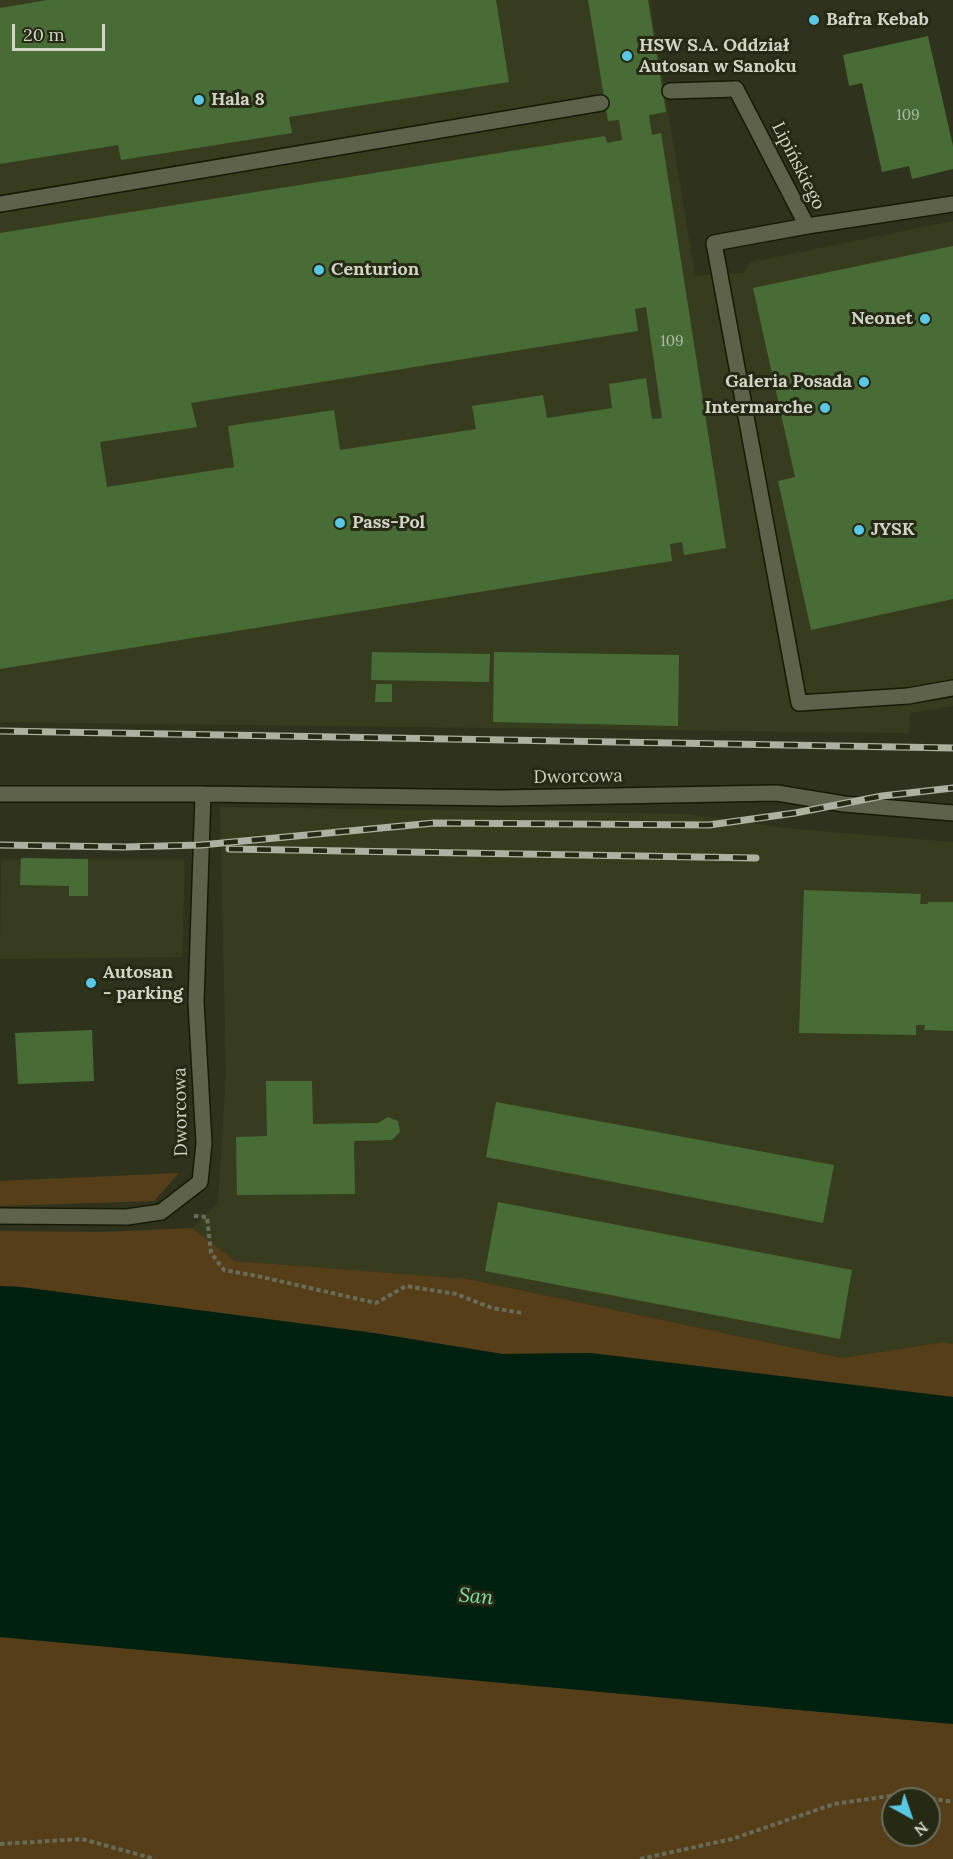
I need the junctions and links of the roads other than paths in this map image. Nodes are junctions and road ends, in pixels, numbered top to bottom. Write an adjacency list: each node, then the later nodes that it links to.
1 (670, 91): 5 (street, Lipińskiego)
2 (601, 103): 3 (street)
3 (0, 204)
4 (953, 204): 5 (street, Lipińskiego)
5 (807, 226): 6 (street)
6 (953, 688)
7 (0, 794): 8 (street, Dworcowa)
8 (203, 794): 9 (street, Dworcowa); 10 (street, Dworcowa)
9 (953, 813)
10 (0, 1216)

